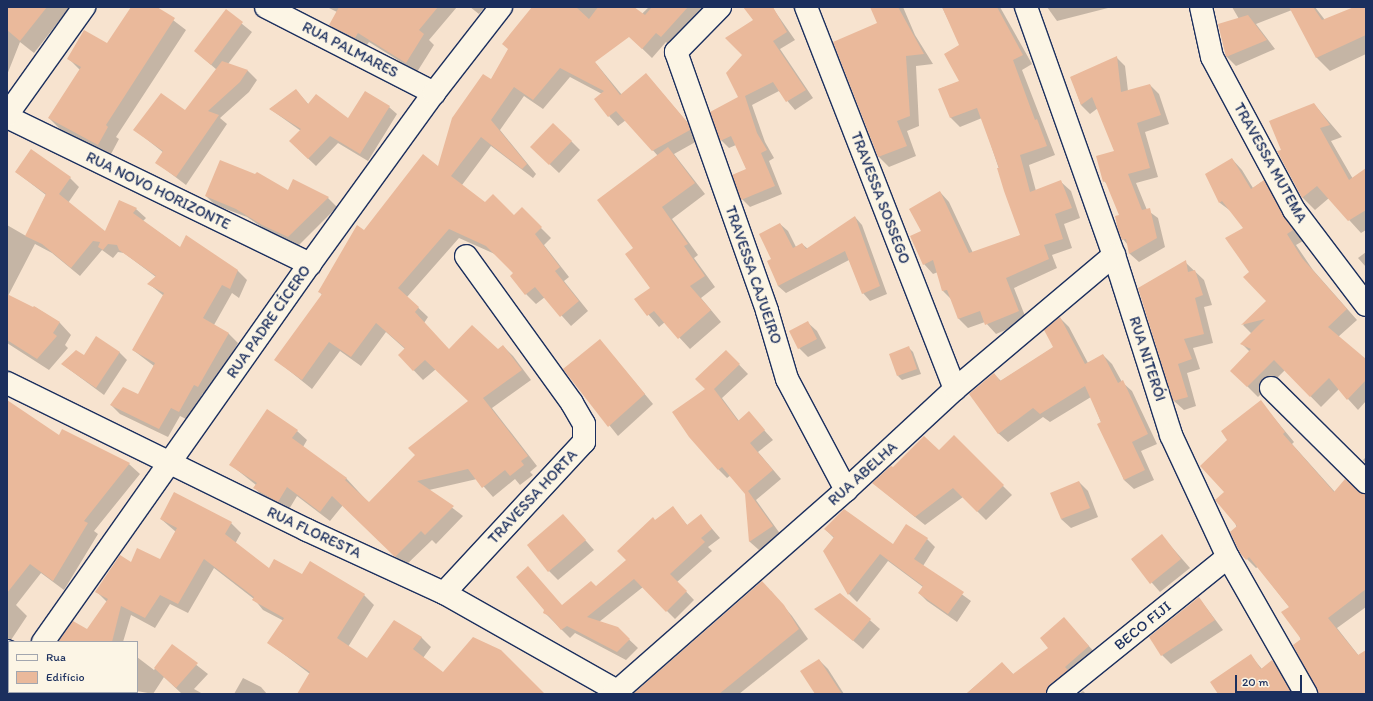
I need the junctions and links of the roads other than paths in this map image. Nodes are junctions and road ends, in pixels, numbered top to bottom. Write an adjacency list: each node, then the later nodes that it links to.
1 (84, 7): 9 (street)
2 (266, 7): 8 (street, RUA PALMARES)
3 (501, 7): 8 (street, RUA PADRE CÍCERO)
4 (720, 7): 19 (street, TRAVESSA CAJUEIRO)
5 (806, 7): 16 (street, TRAVESSA SOSSEGO)
6 (1026, 7): 10 (street, RUA NITERÓI)
7 (1201, 7): 13 (street, TRAVESSA MUTEMA)
8 (434, 93): 12 (street, RUA PADRE CÍCERO)
9 (7, 116): 12 (street, RUA NOVO HORIZONTE)
10 (1114, 255): 16 (street, RUA ABELHA); 20 (street, RUA NITERÓI)
11 (466, 256): 21 (street, TRAVESSA HORTA)
12 (310, 264): 17 (street, RUA PADRE CÍCERO)
13 (1366, 305)
14 (7, 383): 17 (street, RUA FLORESTA)
15 (1271, 388): 18 (street)
16 (955, 389): 19 (street, RUA ABELHA)
17 (169, 462): 21 (street, RUA FLORESTA); 22 (street, RUA PADRE CÍCERO)
18 (1366, 482)
19 (846, 490): 23 (street, RUA ABELHA)
20 (1228, 557): 24 (street, BECO FIJI); 25 (street, RUA NITERÓI)
21 (444, 593): 23 (street, RUA FLORESTA)
22 (44, 641)
23 (616, 692)
24 (1058, 694)
25 (1306, 694)

